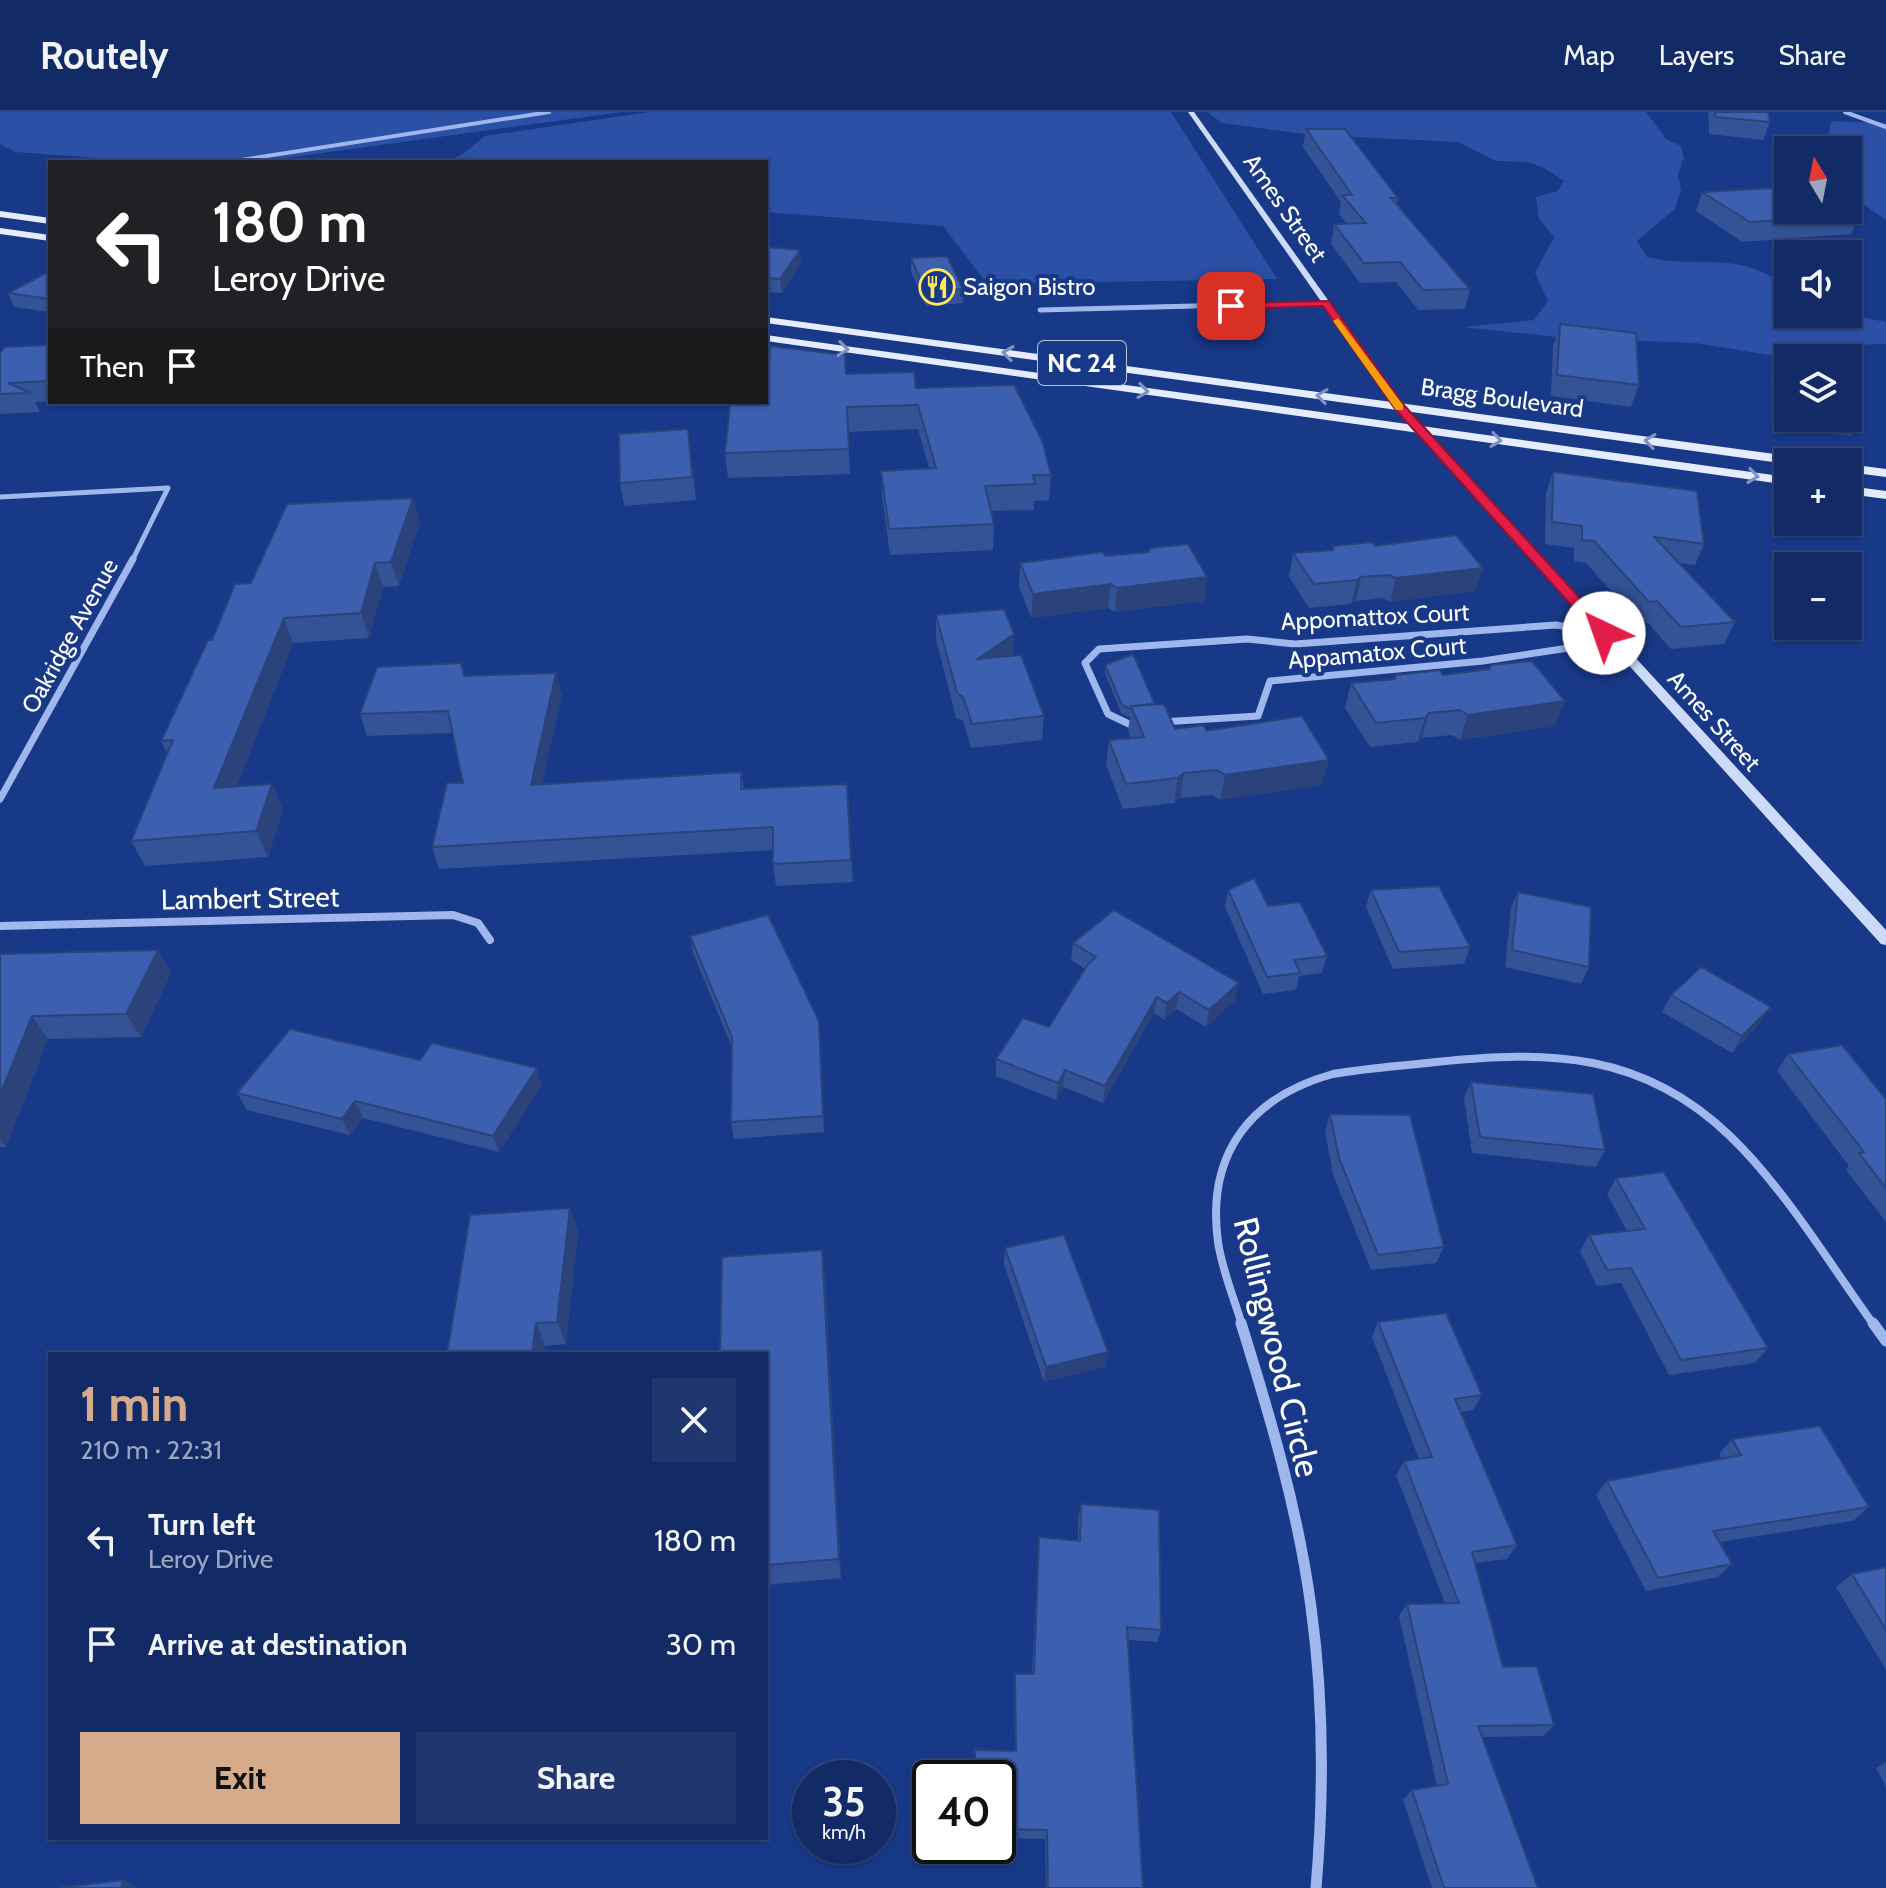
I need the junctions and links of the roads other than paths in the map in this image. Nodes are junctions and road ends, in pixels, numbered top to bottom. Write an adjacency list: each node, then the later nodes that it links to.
1 (549, 112): 5 (street)
2 (1191, 112): 11 (street, Ames Street)
3 (1845, 112): 4 (street)
4 (1886, 127)
5 (242, 160)
6 (0, 214): 7 (main road)
7 (48, 222)
8 (48, 222): 9 (main road)
9 (2, 232): 10 (main road)
10 (48, 238)
11 (1326, 303): 12 (street); 15 (street, Ames Street)
12 (1040, 310)
13 (768, 320): 15 (main road, Bragg Boulevard / NC 24, one-way to 13)
14 (768, 338): 16 (main road, Bragg Boulevard / NC 24, one-way to 16)
15 (1399, 406): 16 (street, Ames Street); 17 (main road, Bragg Boulevard / NC 24, one-way to 15)
16 (1418, 429): 20 (main road, Bragg Boulevard / NC 24, one-way to 20); 24 (street, Ames Street)
17 (1774, 458)
18 (1862, 470): 19 (main road)
19 (1886, 473)
20 (1774, 479)
21 (1862, 492): 22 (main road)
22 (1886, 495)
23 (0, 497): 26 (street, Oakridge Avenue)
24 (1604, 633): 25 (street, Appomattox Court); 25 (street, Appamatox Court); 29 (street, Ames Street)
25 (1099, 649)
26 (0, 799)
27 (0, 926): 28 (street, Lambert Street)
28 (490, 940)
29 (1886, 940)
30 (1886, 1341): 31 (street, Rollingwood Circle)
31 (1316, 1888)

